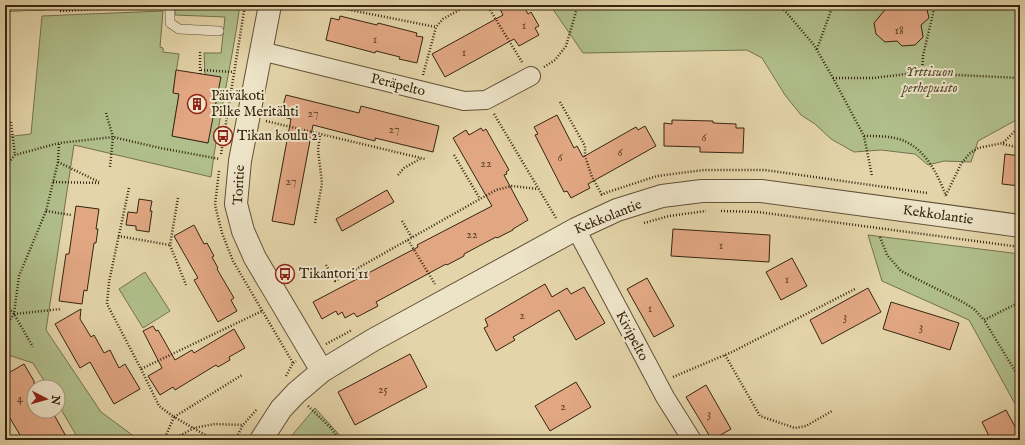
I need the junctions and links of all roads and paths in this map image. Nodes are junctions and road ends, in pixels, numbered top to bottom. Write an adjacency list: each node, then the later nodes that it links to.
1 (50, 5): 12 (lane)
2 (170, 5): 15 (path); 17 (lane)
3 (270, 5): 19 (street, Toritie)
4 (325, 5): 16 (path)
5 (468, 5): 16 (path)
6 (487, 5): 25 (path)
7 (578, 5): 25 (path)
8 (780, 5): 18 (path)
9 (833, 5): 18 (path)
10 (935, 5): 24 (path)
11 (1004, 5): 14 (path)
12 (18, 6): 13 (lane)
13 (5, 8)
14 (1020, 9)
15 (60, 11)
16 (436, 27): 28 (path)
17 (219, 31)
18 (817, 50): 26 (path)
19 (261, 51): 28 (street, Peräpelto); 87 (street, Toritie)
20 (200, 52): 21 (path)
21 (201, 70): 22 (path); 23 (path)
22 (234, 72)
23 (200, 74)
24 (922, 74): 26 (path); 27 (path)
25 (531, 76): 29 (street, Peräpelto)
26 (833, 78): 36 (path)
27 (1020, 78)
28 (419, 90): 29 (street, Peräpelto)
29 (486, 100): 53 (path)
30 (560, 102): 54 (path)
31 (106, 113): 37 (path)
32 (267, 113): 35 (path)
33 (11, 122): 41 (path)
34 (1020, 126): 39 (path)
35 (320, 134): 43 (path); 63 (path)
36 (864, 136): 39 (path); 50 (path)
37 (113, 137): 38 (path); 44 (path); 47 (path)
38 (59, 143): 41 (path); 46 (path)
39 (1003, 144): 40 (path)
40 (1020, 148)
41 (15, 155): 48 (path)
42 (454, 155): 56 (path)
43 (420, 158): 45 (path); 49 (path)
44 (220, 159)
45 (425, 160)
46 (58, 162): 51 (path); 51 (path)
47 (110, 167)
48 (5, 168)
49 (398, 175)
50 (872, 176)
51 (53, 182): 57 (path)
52 (129, 188): 67 (path)
53 (538, 189): 56 (path); 61 (path)
54 (602, 195)
55 (178, 198): 71 (path)
56 (480, 200): 69 (path)
57 (46, 211): 60 (path); 81 (path)
58 (708, 211): 64 (path)
59 (715, 211): 72 (path)
60 (72, 215)
61 (556, 218)
62 (402, 221): 69 (path)
63 (315, 223)
64 (641, 223)
65 (1020, 226): 66 (street, Kekkolantie)
66 (576, 230): 87 (street, Kekkolantie); 90 (street, Kivipelto)
67 (118, 236): 71 (path); 86 (path)
68 (880, 237): 82 (path)
69 (412, 238): 70 (path)
70 (408, 240): 73 (path); 74 (path)
71 (170, 245): 75 (path)
72 (1020, 247)
73 (326, 265)
74 (434, 284)
75 (186, 285)
76 (855, 289): 85 (path)
77 (1020, 302): 82 (path)
78 (5, 304): 81 (path)
79 (61, 309): 81 (path)
80 (262, 311): 86 (path)
81 (14, 314): 83 (path); 84 (path)
82 (984, 320): 89 (path)
83 (5, 327)
84 (33, 347)
85 (725, 355): 90 (path); 93 (path)
86 (141, 369): 95 (path)
87 (322, 371): 103 (street, Kekkolantie)
88 (242, 375): 95 (path)
89 (1020, 379)
90 (658, 384): 105 (street, Kivipelto)
91 (314, 402): 92 (path)
92 (308, 406): 94 (path); 104 (path)
93 (832, 411)
94 (304, 412)
95 (174, 417): 97 (path); 100 (path)
96 (243, 425): 97 (path)
97 (194, 428): 101 (path); 102 (path)
98 (5, 431): 99 (path)
99 (11, 440)
100 (164, 440)
101 (172, 440)
102 (214, 440)
103 (261, 440)
104 (340, 440)
105 (692, 440)

